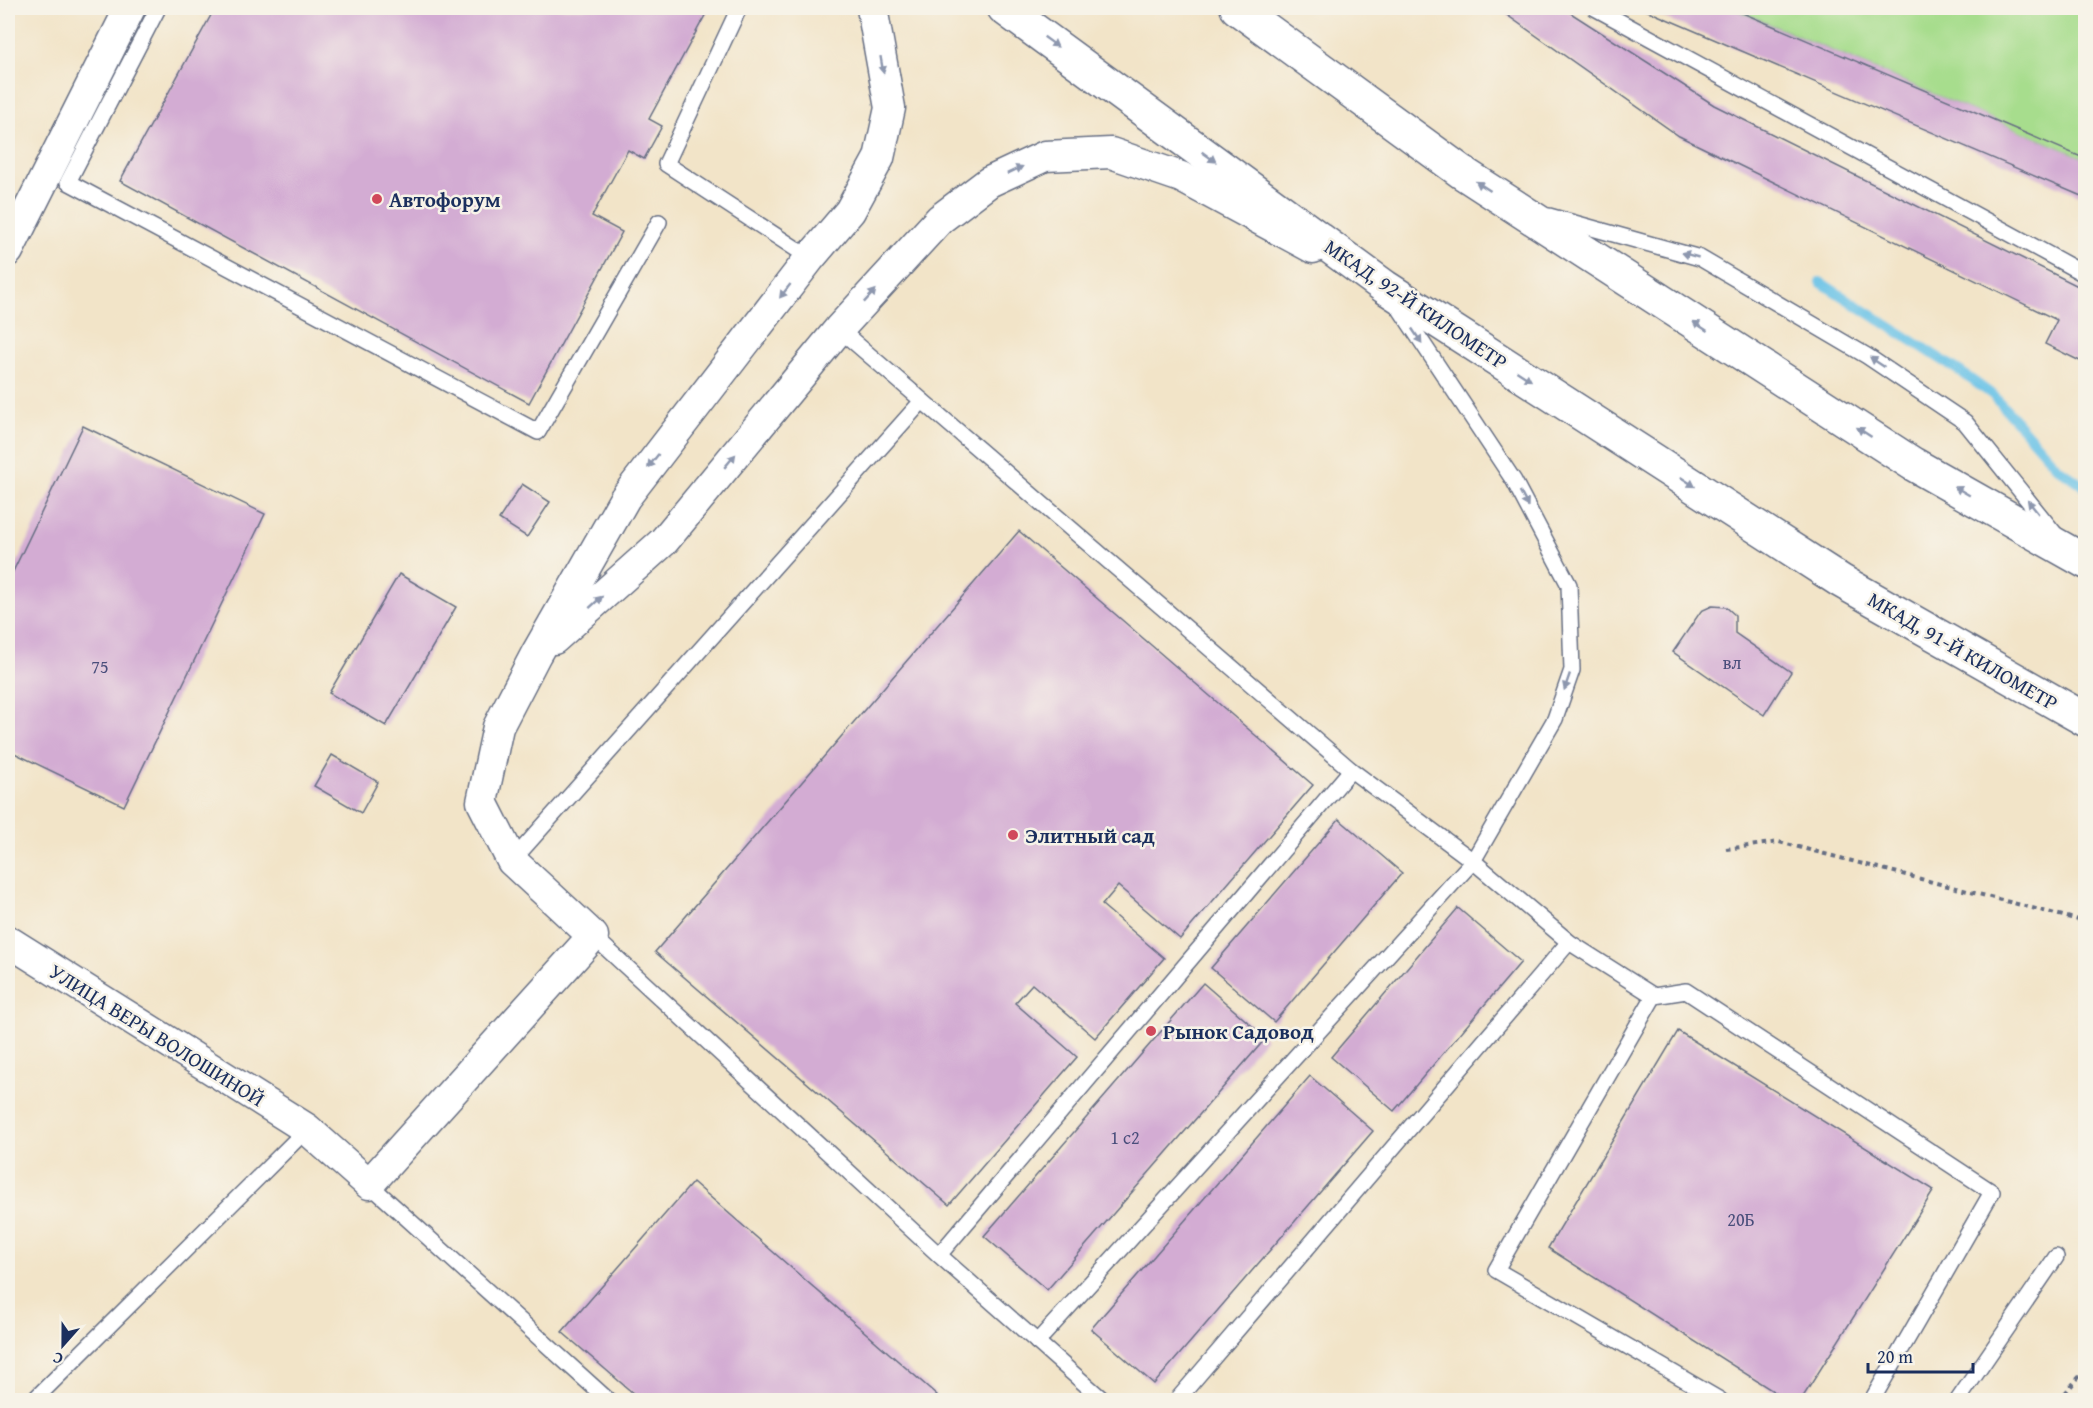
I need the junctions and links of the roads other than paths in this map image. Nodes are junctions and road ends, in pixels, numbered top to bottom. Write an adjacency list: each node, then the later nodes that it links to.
1 (130, 8): 10 (street)
2 (158, 8): 12 (lane)
3 (739, 8): 14 (lane)
4 (872, 8): 14 (street, one-way to 14)
5 (1004, 8): 16 (highway, МКАД, 92-Й КИЛОМЕТР, one-way to 16)
6 (1237, 8): 9 (highway)
7 (1260, 8): 9 (lane)
8 (1595, 8): 15 (lane)
9 (1310, 61): 11 (highway, one-way to 9)
10 (18, 203): 13 (street)
11 (1514, 206): 19 (highway, one-way to 11); 19 (lane, one-way to 11)
12 (659, 222)
13 (8, 251)
14 (810, 258): 21 (street, one-way to 21)
15 (2085, 275)
16 (1385, 287): 17 (street, one-way to 16); 20 (highway, МКАД, 92-Й КИЛОМЕТР, one-way to 20); 25 (lane, one-way to 25)
17 (839, 329): 18 (lane); 21 (street, one-way to 17)
18 (922, 401): 23 (lane); 24 (lane)
19 (2078, 557)
20 (1842, 581): 22 (highway, МКАД, 91-Й КИЛОМЕТР)
21 (536, 654): 24 (street)
22 (2085, 720)
23 (1351, 770): 25 (lane); 32 (lane)
24 (512, 861): 26 (street)
25 (1473, 861): 28 (lane); 34 (lane)
26 (593, 936): 31 (street); 32 (lane)
27 (8, 941): 30 (street, УЛИЦА ВЕРЫ ВОЛОШИНОЙ)
28 (1569, 942): 29 (lane); 38 (lane)
29 (1654, 996): 39 (lane); 40 (lane)
30 (307, 1129): 31 (street, УЛИЦА ВЕРЫ ВОЛОШИНОЙ); 35 (lane)
31 (369, 1184): 36 (lane)
32 (939, 1255): 34 (lane)
33 (2056, 1257): 41 (lane)
34 (1037, 1342): 37 (lane)
35 (34, 1401)
36 (608, 1401)
37 (1103, 1401)
38 (1177, 1401)
39 (1720, 1401)
40 (1872, 1401)
41 (1958, 1401)

